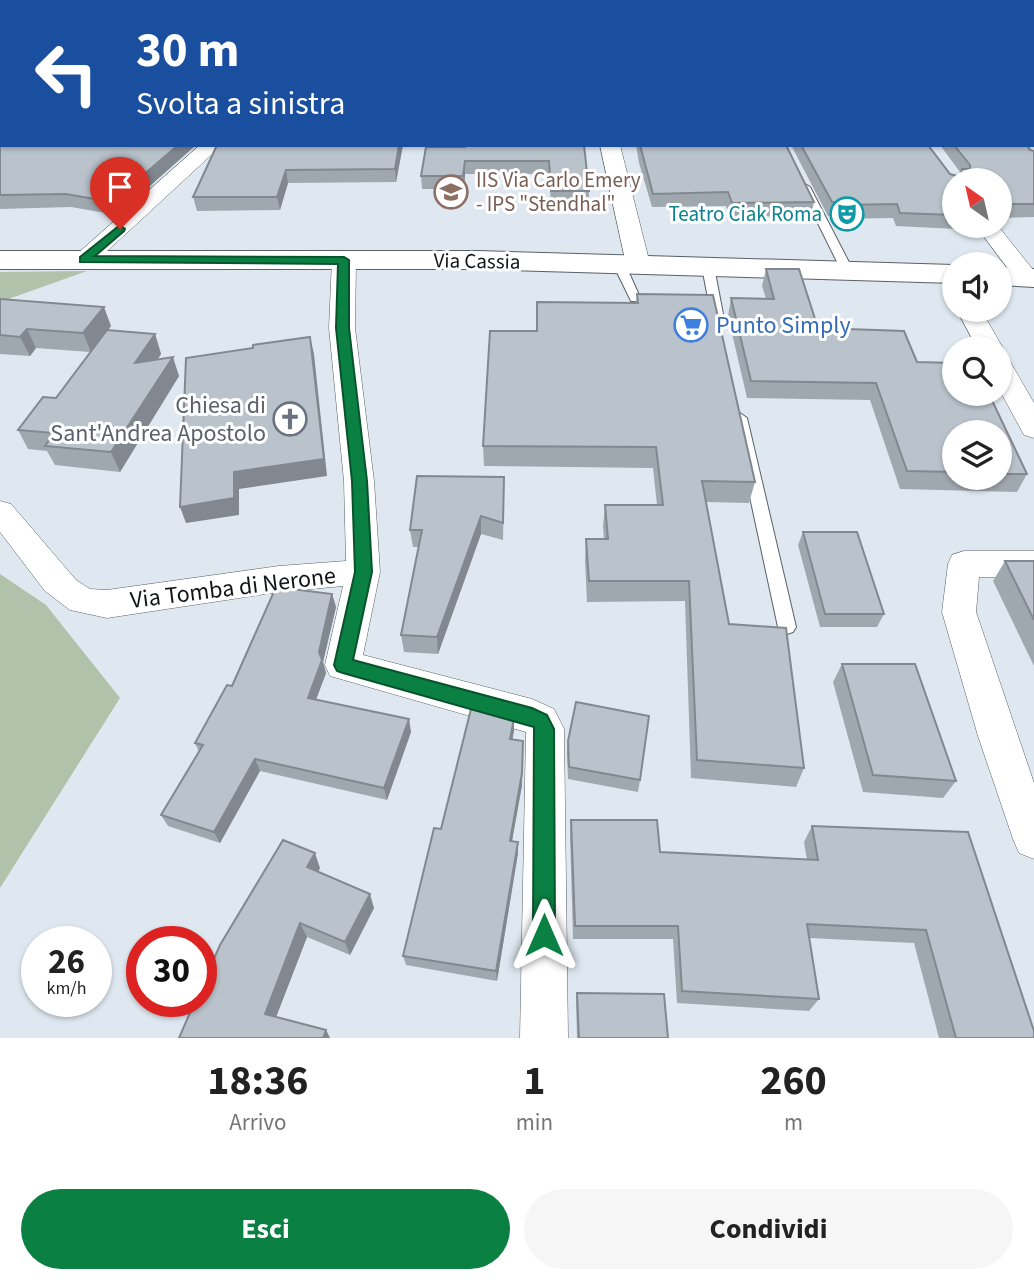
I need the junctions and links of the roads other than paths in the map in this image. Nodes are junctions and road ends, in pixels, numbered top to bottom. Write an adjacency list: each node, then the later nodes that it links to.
1 (210, 147): 6 (street)
2 (610, 147): 8 (street)
3 (801, 179): 10 (lane)
4 (995, 238): 12 (street)
5 (0, 260): 6 (main road, Via Cassia)
6 (84, 260): 7 (main road, Via Cassia)
7 (344, 260): 8 (main road, Via Cassia); 20 (street, Via Tomba di Nerone)
8 (629, 264): 9 (main road, Via Cassia); 13 (lane)
9 (708, 267): 10 (main road, Via Cassia); 14 (lane)
10 (848, 272): 11 (main road, Via Cassia)
11 (942, 277)
12 (1020, 277)
13 (674, 299)
14 (720, 327)
15 (1012, 388): 17 (street)
16 (738, 409): 21 (lane)
17 (1034, 428)
18 (0, 512): 20 (street, Via Tomba di Nerone)
19 (1034, 564): 22 (street)
20 (363, 572): 23 (street)
21 (787, 627)
22 (1034, 839)
23 (544, 1038)

